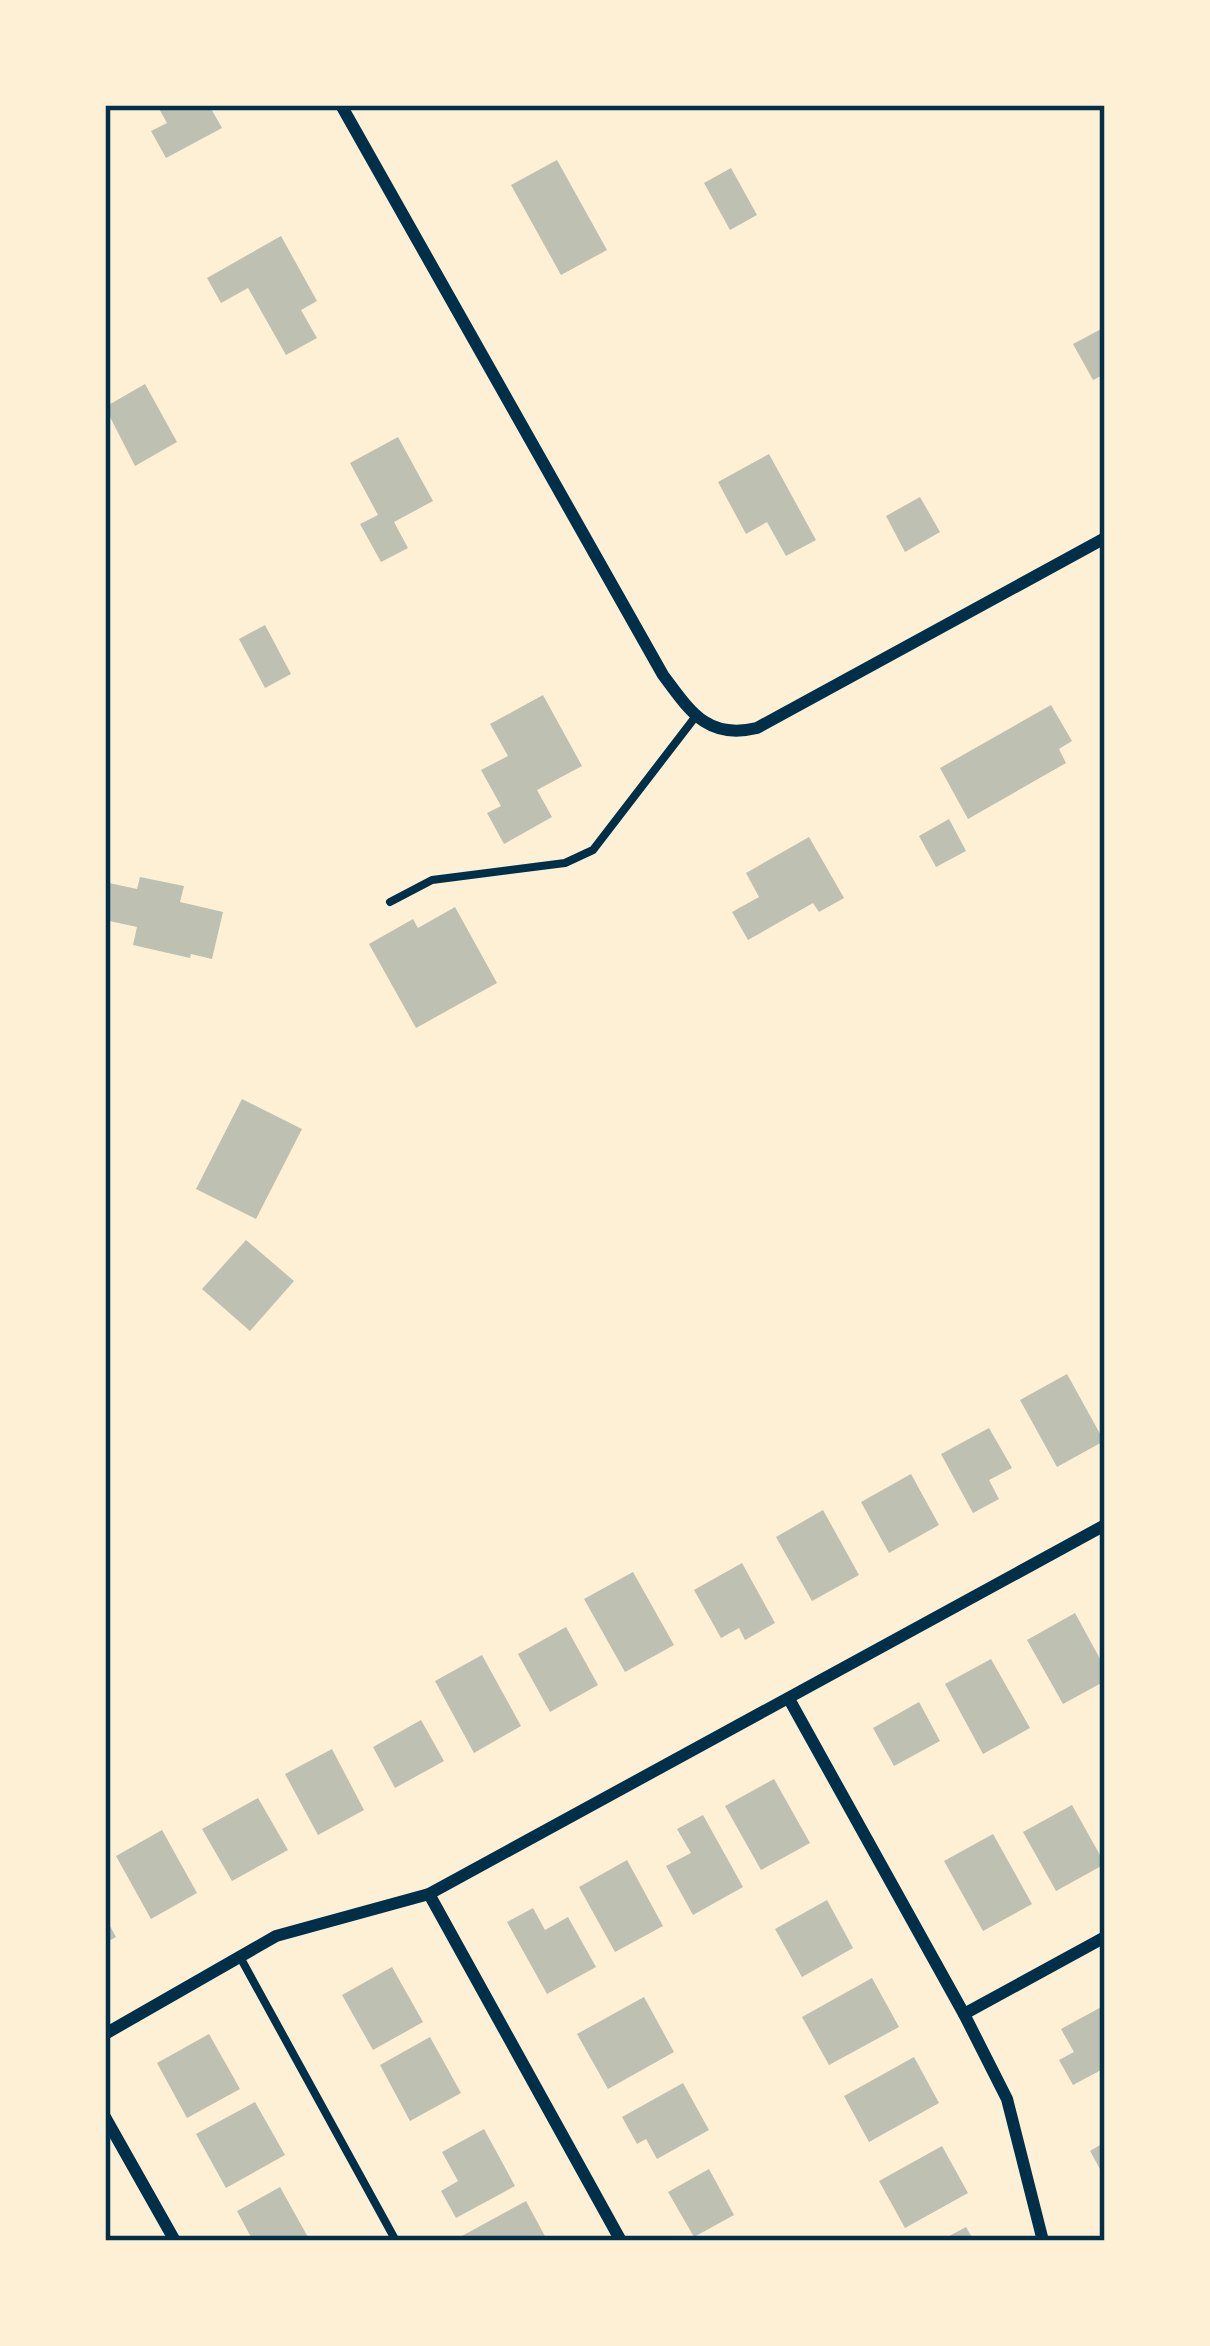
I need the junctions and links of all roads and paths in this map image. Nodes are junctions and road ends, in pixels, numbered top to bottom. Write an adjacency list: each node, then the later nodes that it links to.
1 (341, 105): 3 (street)
2 (1105, 538): 3 (street)
3 (697, 715): 4 (lane)
4 (390, 902)
5 (1105, 1526): 6 (street)
6 (790, 1699): 7 (street); 10 (street)
7 (429, 1894): 9 (street); 15 (street)
8 (1105, 1937): 10 (street)
9 (240, 1957): 11 (street); 14 (lane)
10 (964, 2014): 16 (street)
11 (105, 2034)
12 (105, 2117): 13 (street)
13 (175, 2241)
14 (397, 2241)
15 (621, 2241)
16 (1043, 2241)

